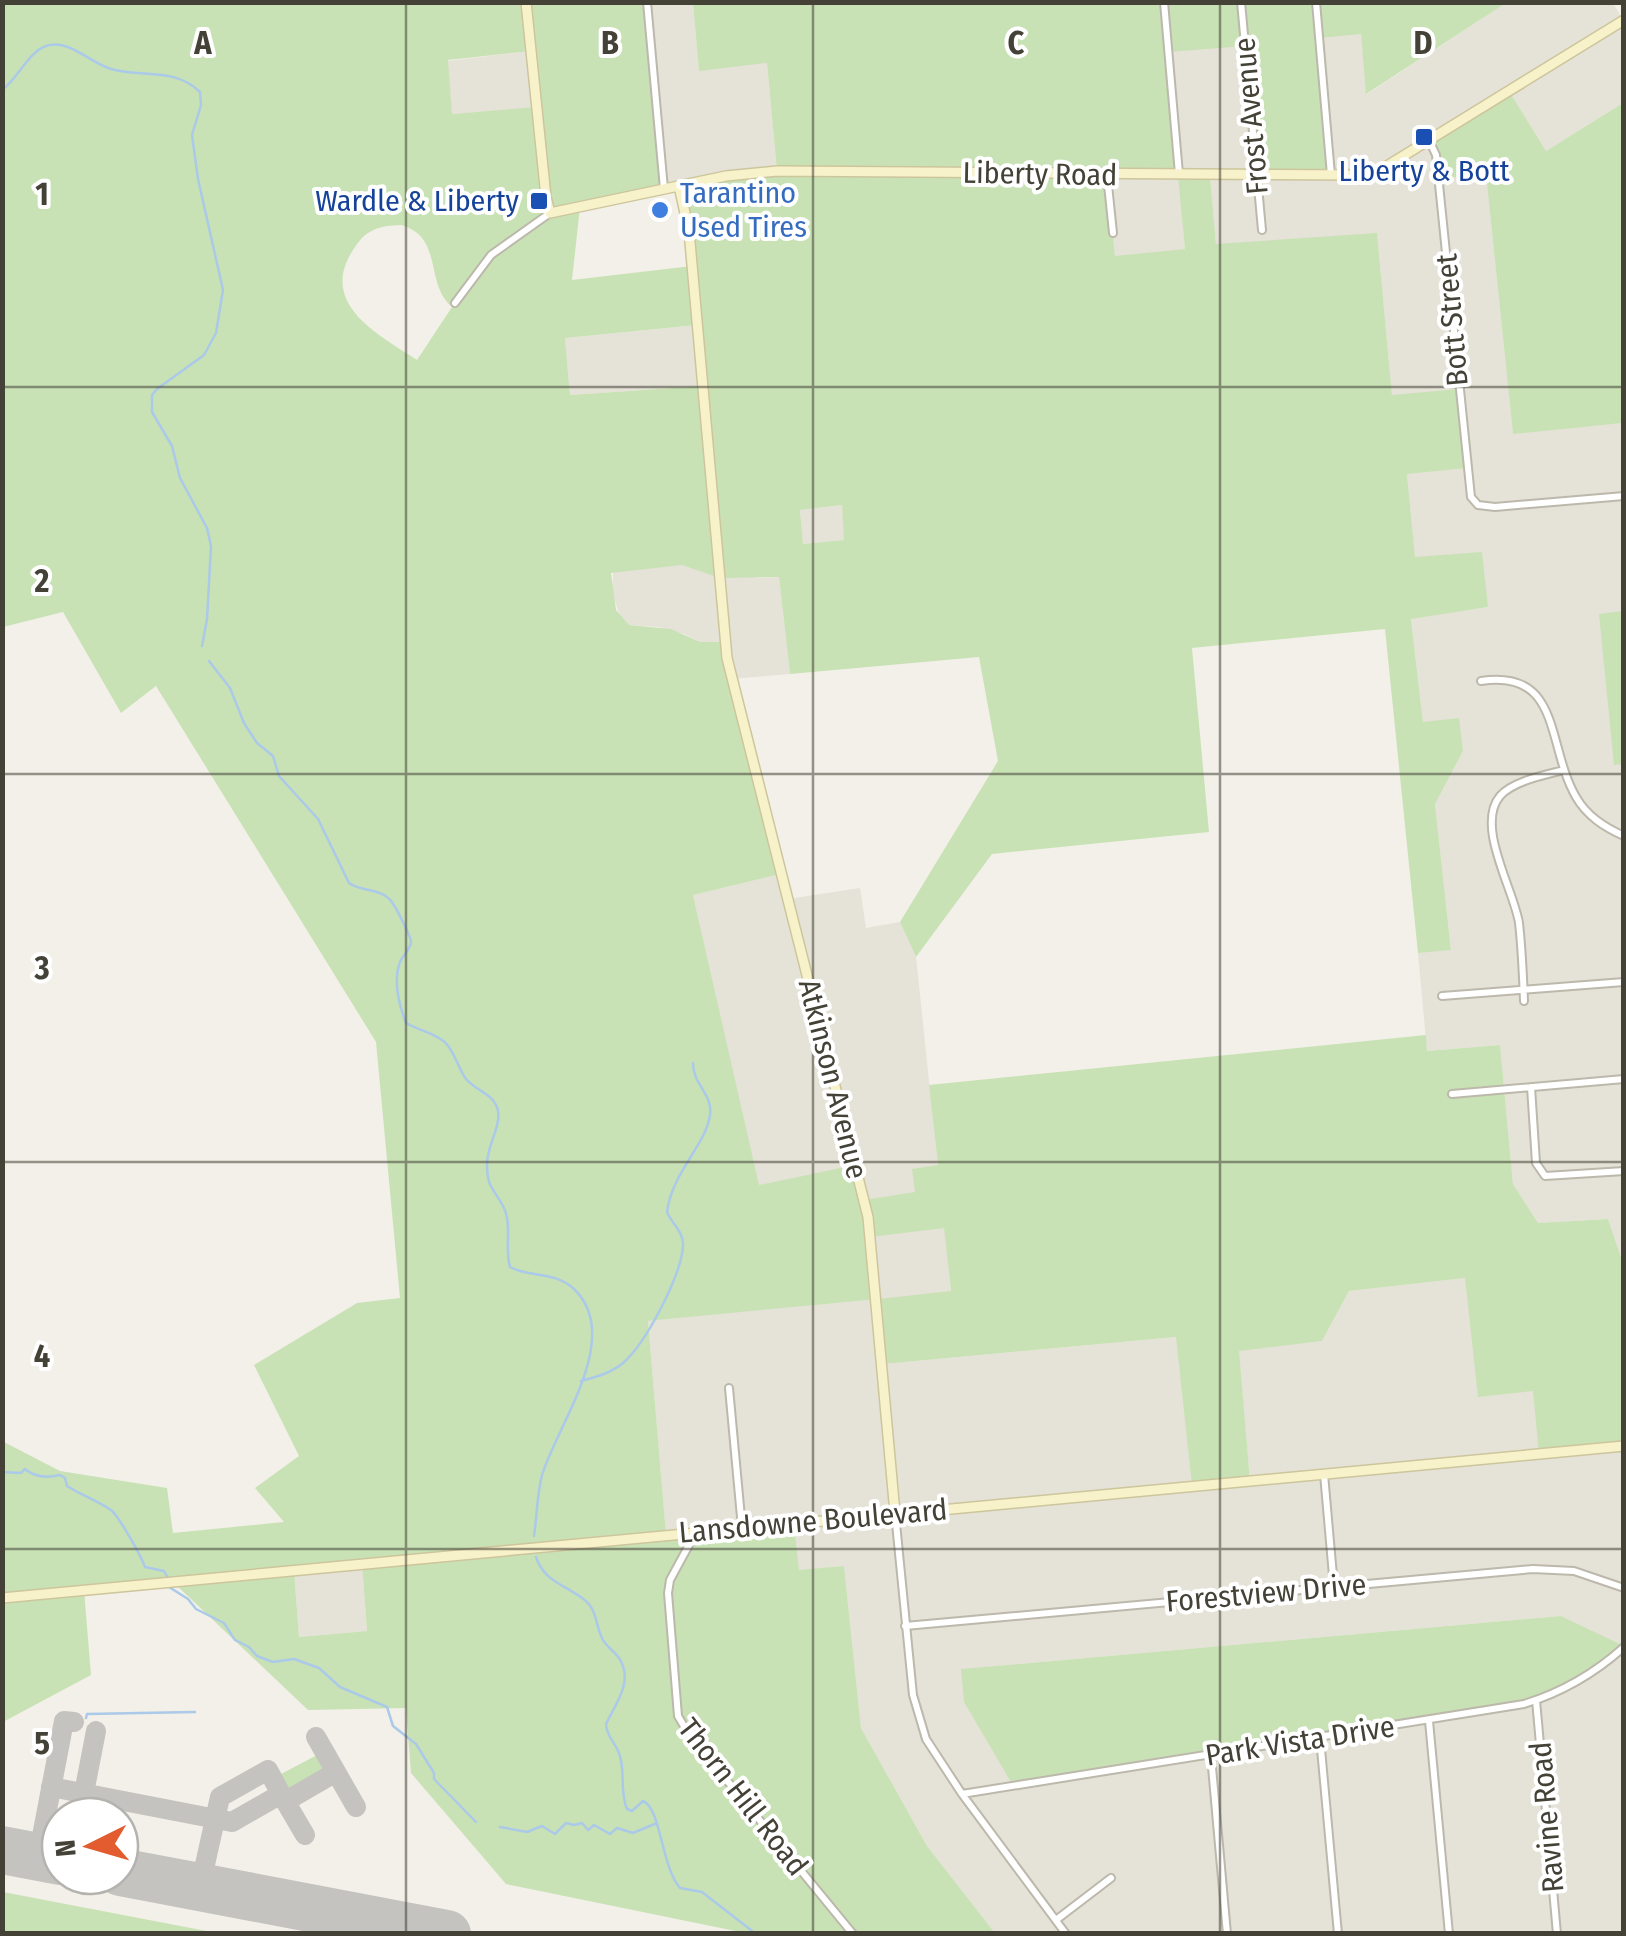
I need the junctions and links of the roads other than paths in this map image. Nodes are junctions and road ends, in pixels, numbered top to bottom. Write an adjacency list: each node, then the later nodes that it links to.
1 (526, 2): 14 (street)
2 (646, 2): 13 (street)
3 (1164, 2): 9 (street)
4 (1241, 2): 10 (street, Frost Avenue)
5 (1316, 2): 11 (street)
6 (1624, 20): 7 (street, Liberty Road)
7 (1429, 140): 11 (street, Liberty Road); 18 (street, Bott Street)
8 (1107, 175): 9 (street, Liberty Road); 12 (street, Liberty Road); 16 (street)
9 (1179, 176): 10 (street, Liberty Road)
10 (1256, 176): 11 (street, Liberty Road); 15 (street, Frost Avenue)
11 (1331, 176)
12 (679, 186): 13 (street, Liberty Road); 33 (street, Atkinson Avenue)
13 (664, 189): 14 (street, Liberty Road)
14 (550, 214): 17 (street, Liberty Road)
15 (1262, 230)
16 (1112, 233)
17 (455, 303)
18 (1624, 496)
19 (1480, 681): 20 (street)
20 (1564, 770): 21 (street); 23 (street)
21 (1624, 836)
22 (1624, 982): 23 (street)
23 (1524, 990): 24 (street); 25 (street)
24 (1442, 996)
25 (1524, 1001)
26 (1624, 1079): 27 (street)
27 (1532, 1087): 28 (street); 29 (street)
28 (1452, 1094)
29 (1624, 1171)
30 (728, 1388): 34 (street)
31 (1624, 1446): 32 (street, Lansdowne Boulevard)
32 (1324, 1474): 33 (street, Lansdowne Boulevard); 36 (street)
33 (895, 1513): 34 (street, Lansdowne Boulevard); 39 (street, Atkinson Avenue)
34 (742, 1528): 35 (street, Lansdowne Boulevard)
35 (696, 1532): 38 (street, Lansdowne Boulevard); 48 (street, Thorn Hill Road)
36 (1334, 1587): 37 (street, Forestview Drive); 39 (street, Forestview Drive)
37 (1624, 1588)
38 (2, 1598)
39 (906, 1626): 45 (street, Atkinson Avenue)
40 (1624, 1646): 41 (street, Park Vista Drive)
41 (1536, 1700): 42 (street, Park Vista Drive); 53 (street, Ravine Road)
42 (1429, 1720): 43 (street, Park Vista Drive); 52 (street)
43 (1320, 1738): 44 (street, Park Vista Drive); 51 (street)
44 (1211, 1755): 45 (street, Park Vista Drive); 50 (street)
45 (962, 1794): 47 (street, Atkinson Avenue)
46 (1111, 1878): 47 (street)
47 (1056, 1920): 49 (street, Atkinson Avenue)
48 (853, 1934)
49 (1066, 1934)
50 (1227, 1934)
51 (1338, 1934)
52 (1448, 1934)
53 (1558, 1934)

